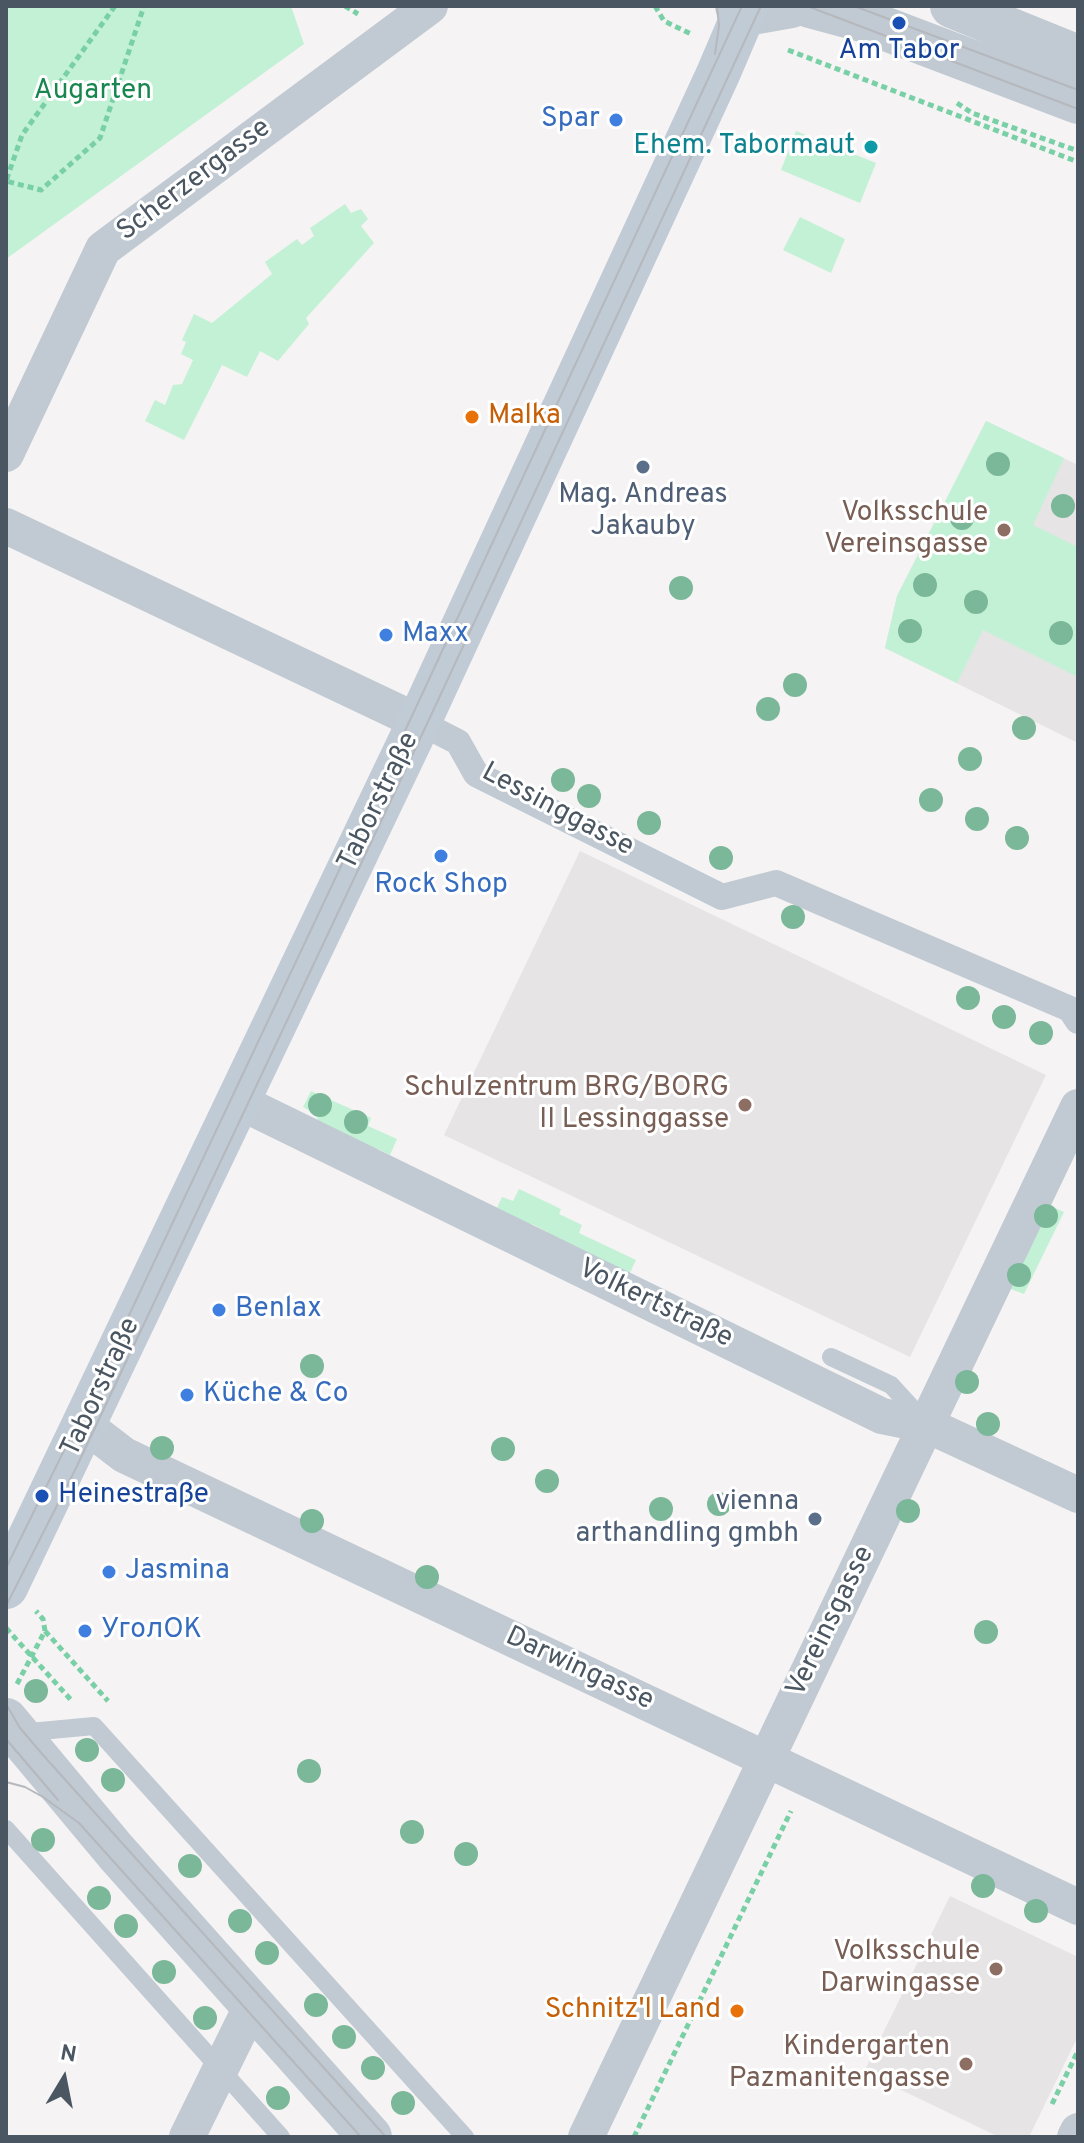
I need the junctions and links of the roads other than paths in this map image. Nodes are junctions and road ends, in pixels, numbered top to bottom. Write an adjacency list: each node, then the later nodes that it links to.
1 (430, 6): 5 (street, Scherzergasse)
2 (810, 6): 8 (street)
3 (952, 6): 7 (street)
4 (747, 8): 6 (street); 11 (main road, Taborstraße)
5 (388, 20): 9 (street, Scherzergasse)
6 (784, 26)
7 (1078, 57)
8 (1078, 102)
9 (6, 454)
10 (6, 526): 11 (street, Lessinggasse)
11 (419, 722): 12 (street, Lessinggasse); 13 (main road, Taborstraße)
12 (1078, 1021)
13 (238, 1101): 16 (main road, Taborstraße); 17 (street, Volkertstraße)
14 (1078, 1107): 17 (street, Vereinsgasse)
15 (831, 1357): 17 (lane)
16 (85, 1425): 19 (main road, Taborstraße); 21 (street, Darwingasse)
17 (927, 1425): 18 (street, Volkertstraße); 21 (street, Vereinsgasse)
18 (1078, 1495)
19 (6, 1587)
20 (12, 1715): 24 (street); 30 (lane)
21 (766, 1759): 23 (street, Darwingasse); 31 (street, Vereinsgasse)
22 (6, 1829): 25 (lane)
23 (1078, 1907)
24 (252, 2005): 25 (street); 29 (street)
25 (220, 2069): 27 (street); 28 (lane)
26 (1078, 2131): 32 (street)
27 (187, 2137)
28 (281, 2137)
29 (370, 2137)
30 (465, 2137)
31 (586, 2137)
32 (1075, 2137)

